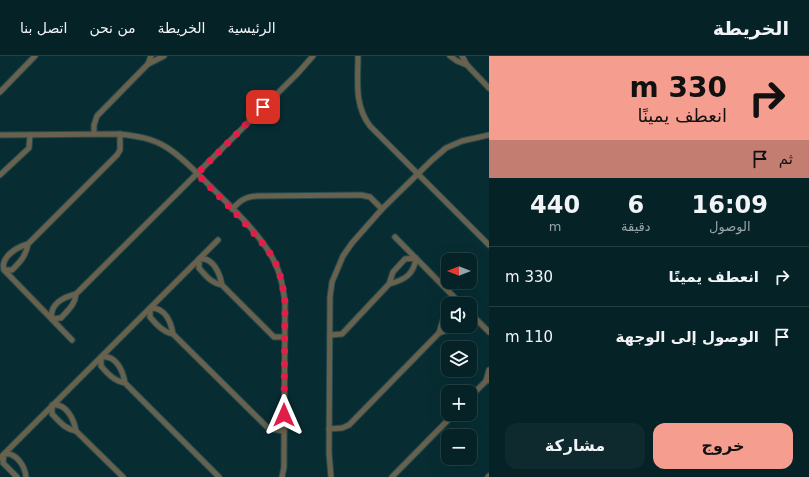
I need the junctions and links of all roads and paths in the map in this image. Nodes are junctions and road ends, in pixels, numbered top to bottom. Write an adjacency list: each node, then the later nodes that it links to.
1 (35, 56): 11 (street)
2 (151, 56): 8 (street)
3 (164, 56): 8 (street)
4 (313, 56): 17 (street)
5 (358, 56): 19 (street)
6 (450, 56): 9 (street)
7 (462, 56): 9 (street)
8 (148, 64): 12 (street)
9 (466, 65): 10 (street)
10 (489, 88)
11 (0, 92)
12 (94, 134): 13 (street); 15 (street)
13 (120, 134): 17 (street); 24 (street)
14 (0, 135): 15 (street)
15 (30, 135): 18 (street)
16 (489, 135): 19 (street)
17 (197, 174): 20 (street); 31 (street)
18 (0, 175)
19 (418, 175): 21 (street); 25 (street)
20 (232, 209): 21 (street); 41 (street)
21 (382, 209): 40 (street)
22 (395, 237): 26 (street)
23 (218, 240): 27 (street)
24 (28, 244): 28 (street); 28 (street)
25 (489, 246)
26 (416, 258): 29 (street); 29 (street); 32 (street)
27 (199, 259): 30 (street); 30 (street); 33 (street)
28 (2, 268): 34 (street)
29 (389, 284): 40 (street)
30 (222, 285): 41 (street)
31 (76, 294): 34 (street); 34 (street)
32 (455, 297)
33 (150, 308): 39 (street); 39 (street); 43 (street)
34 (52, 319): 42 (street)
35 (477, 320): 37 (street)
36 (441, 326): 38 (street)
37 (489, 332)
38 (439, 333): 50 (street)
39 (174, 334): 52 (street)
40 (330, 334): 50 (street)
41 (284, 336): 52 (street)
42 (72, 340)
43 (101, 357): 46 (street); 46 (street); 48 (street)
44 (489, 370): 45 (street)
45 (487, 380): 47 (street)
46 (125, 383): 57 (street)
47 (477, 390)
48 (52, 406): 51 (street); 51 (street); 53 (street)
49 (447, 421): 60 (street)
50 (329, 429): 59 (street)
51 (76, 431): 56 (street)
52 (284, 431): 58 (street)
53 (2, 456): 54 (street); 55 (street)
54 (18, 477)
55 (26, 477)
56 (123, 477)
57 (219, 477)
58 (282, 477)
59 (331, 477)
60 (392, 477)

